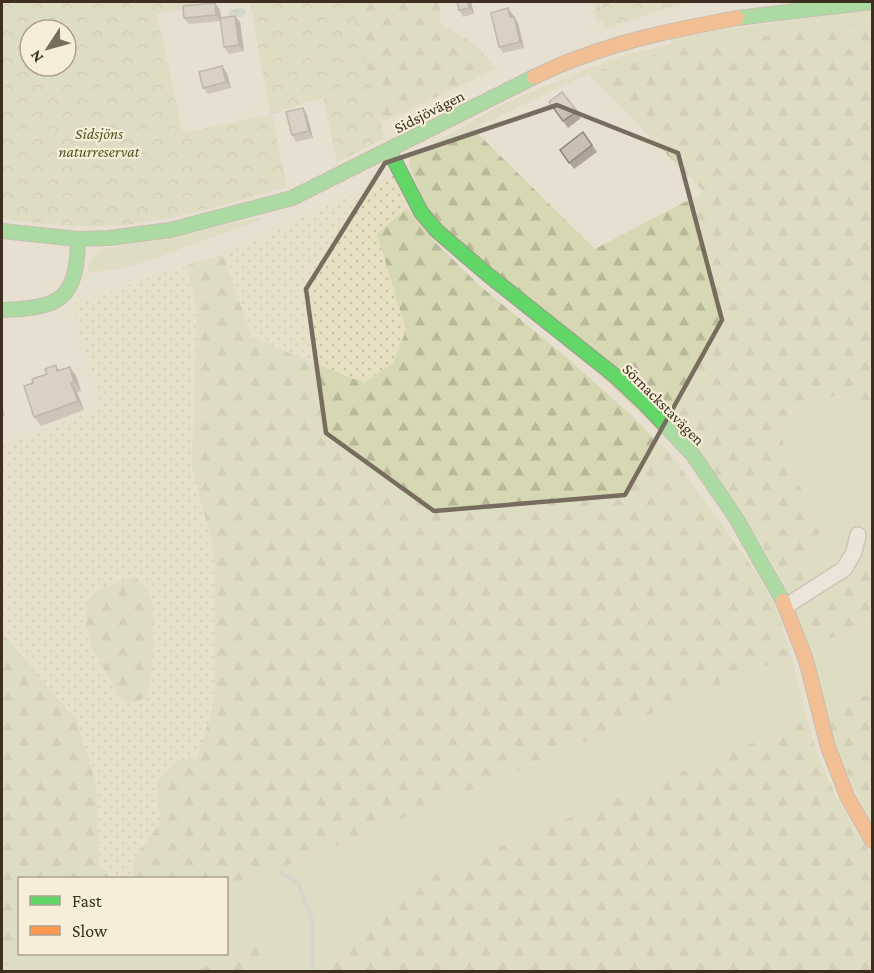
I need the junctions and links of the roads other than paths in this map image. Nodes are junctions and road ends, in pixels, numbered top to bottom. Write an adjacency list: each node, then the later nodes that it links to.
1 (864, 2): 2 (street, Sidsjövägen)
2 (389, 150): 4 (street, Sidsjövägen); 7 (street, Sörnackstavägen)
3 (2, 231): 4 (street, Sidsjövägen)
4 (78, 239): 5 (street)
5 (2, 310)
6 (858, 535): 7 (street)
7 (786, 606): 8 (street, Sörnackstavägen)
8 (873, 841)

